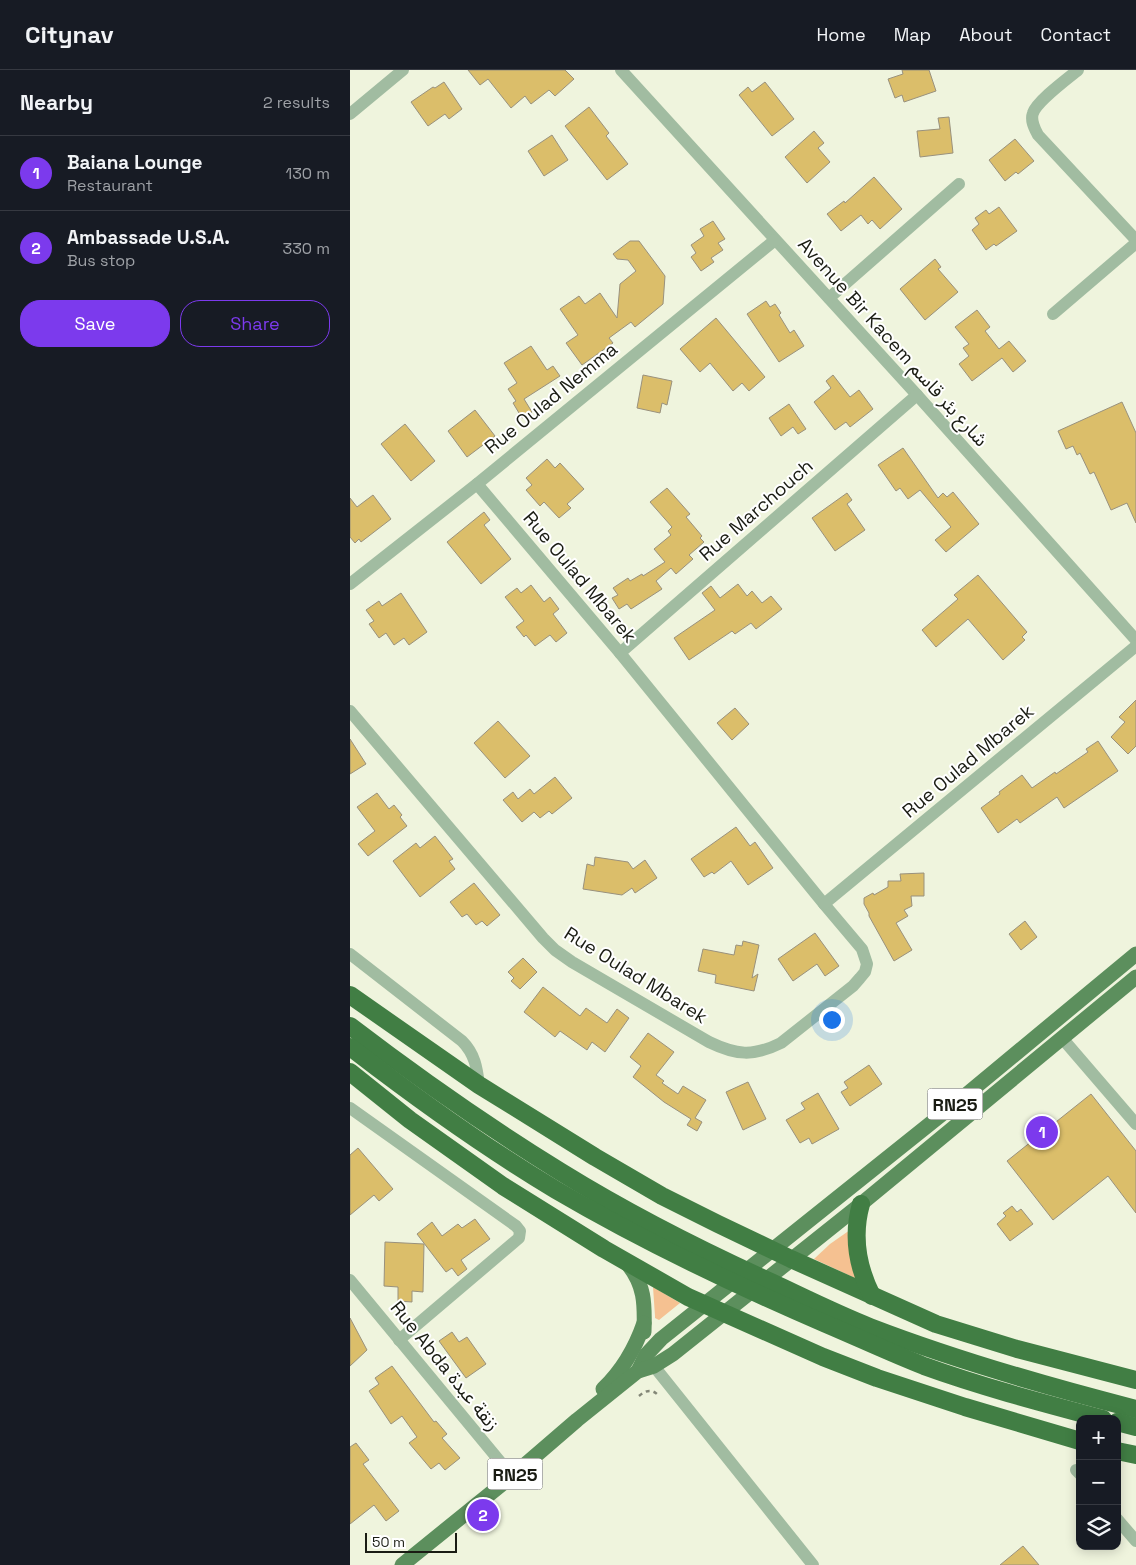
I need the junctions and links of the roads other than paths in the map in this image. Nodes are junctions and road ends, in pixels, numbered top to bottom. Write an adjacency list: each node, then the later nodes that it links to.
1 (403, 70): 4 (street)
2 (621, 70): 6 (street, Avenue Bir Kacem شارع بئر قاسم)
3 (1078, 70): 7 (street)
4 (350, 114)
5 (959, 184): 8 (street)
6 (775, 240): 8 (street, Avenue Bir Kacem شارع بئر قاسم); 11 (street, Rue Oulad Nemma)
7 (1136, 242): 9 (street)
8 (829, 298): 10 (street, Avenue Bir Kacem شارع بئر قاسم)
9 (1053, 314)
10 (917, 395): 13 (street, Avenue Bir Kacem شارع بئر قاسم); 15 (street, Rue Marchouch)
11 (477, 484): 12 (street, Rue Oulad Nemma); 15 (street, Rue Oulad Mbarek)
12 (350, 584)
13 (1136, 640)
14 (1136, 646): 17 (street, Rue Oulad Mbarek)
15 (620, 653): 17 (street, Rue Oulad Mbarek)
16 (350, 711): 17 (street, Rue Oulad Mbarek)
17 (824, 904)
18 (350, 954): 26 (street)
19 (1136, 954): 30 (main road, RN25)
20 (1136, 977): 23 (main road, RN25)
21 (350, 995): 26 (highway)
22 (350, 1026): 41 (highway)
23 (1062, 1038): 28 (street); 29 (main road, RN25)
24 (350, 1047): 42 (highway)
25 (350, 1072): 32 (highway)
26 (479, 1085): 30 (highway)
27 (350, 1108): 38 (street)
28 (1136, 1124)
29 (861, 1204): 31 (main road, RN25); 34 (highway)
30 (766, 1254): 31 (highway); 35 (main road, RN25)
31 (791, 1259): 34 (highway); 36 (main road, RN25)
32 (626, 1262): 35 (highway); 37 (main road)
33 (350, 1280): 38 (street, Rue Abda زنقة عبدة)
34 (872, 1296): 40 (highway)
35 (710, 1299): 36 (highway); 39 (main road, RN25)
36 (729, 1309): 39 (main road, RN25); 46 (highway)
37 (644, 1323): 39 (main road); 43 (main road)
38 (399, 1340): 49 (street, Rue Abda زنقة عبدة)
39 (650, 1361): 43 (main road, RN25); 53 (street)
40 (1136, 1380)
41 (1136, 1409)
42 (1087, 1415)
43 (577, 1420): 49 (main road, RN25)
44 (1121, 1423): 45 (highway)
45 (1136, 1427)
46 (1076, 1441)
47 (1121, 1452): 48 (highway)
48 (1136, 1455)
49 (512, 1476): 52 (main road, RN25)
50 (1121, 1524): 51 (street)
51 (1136, 1541)
52 (402, 1565)
53 (813, 1565)

